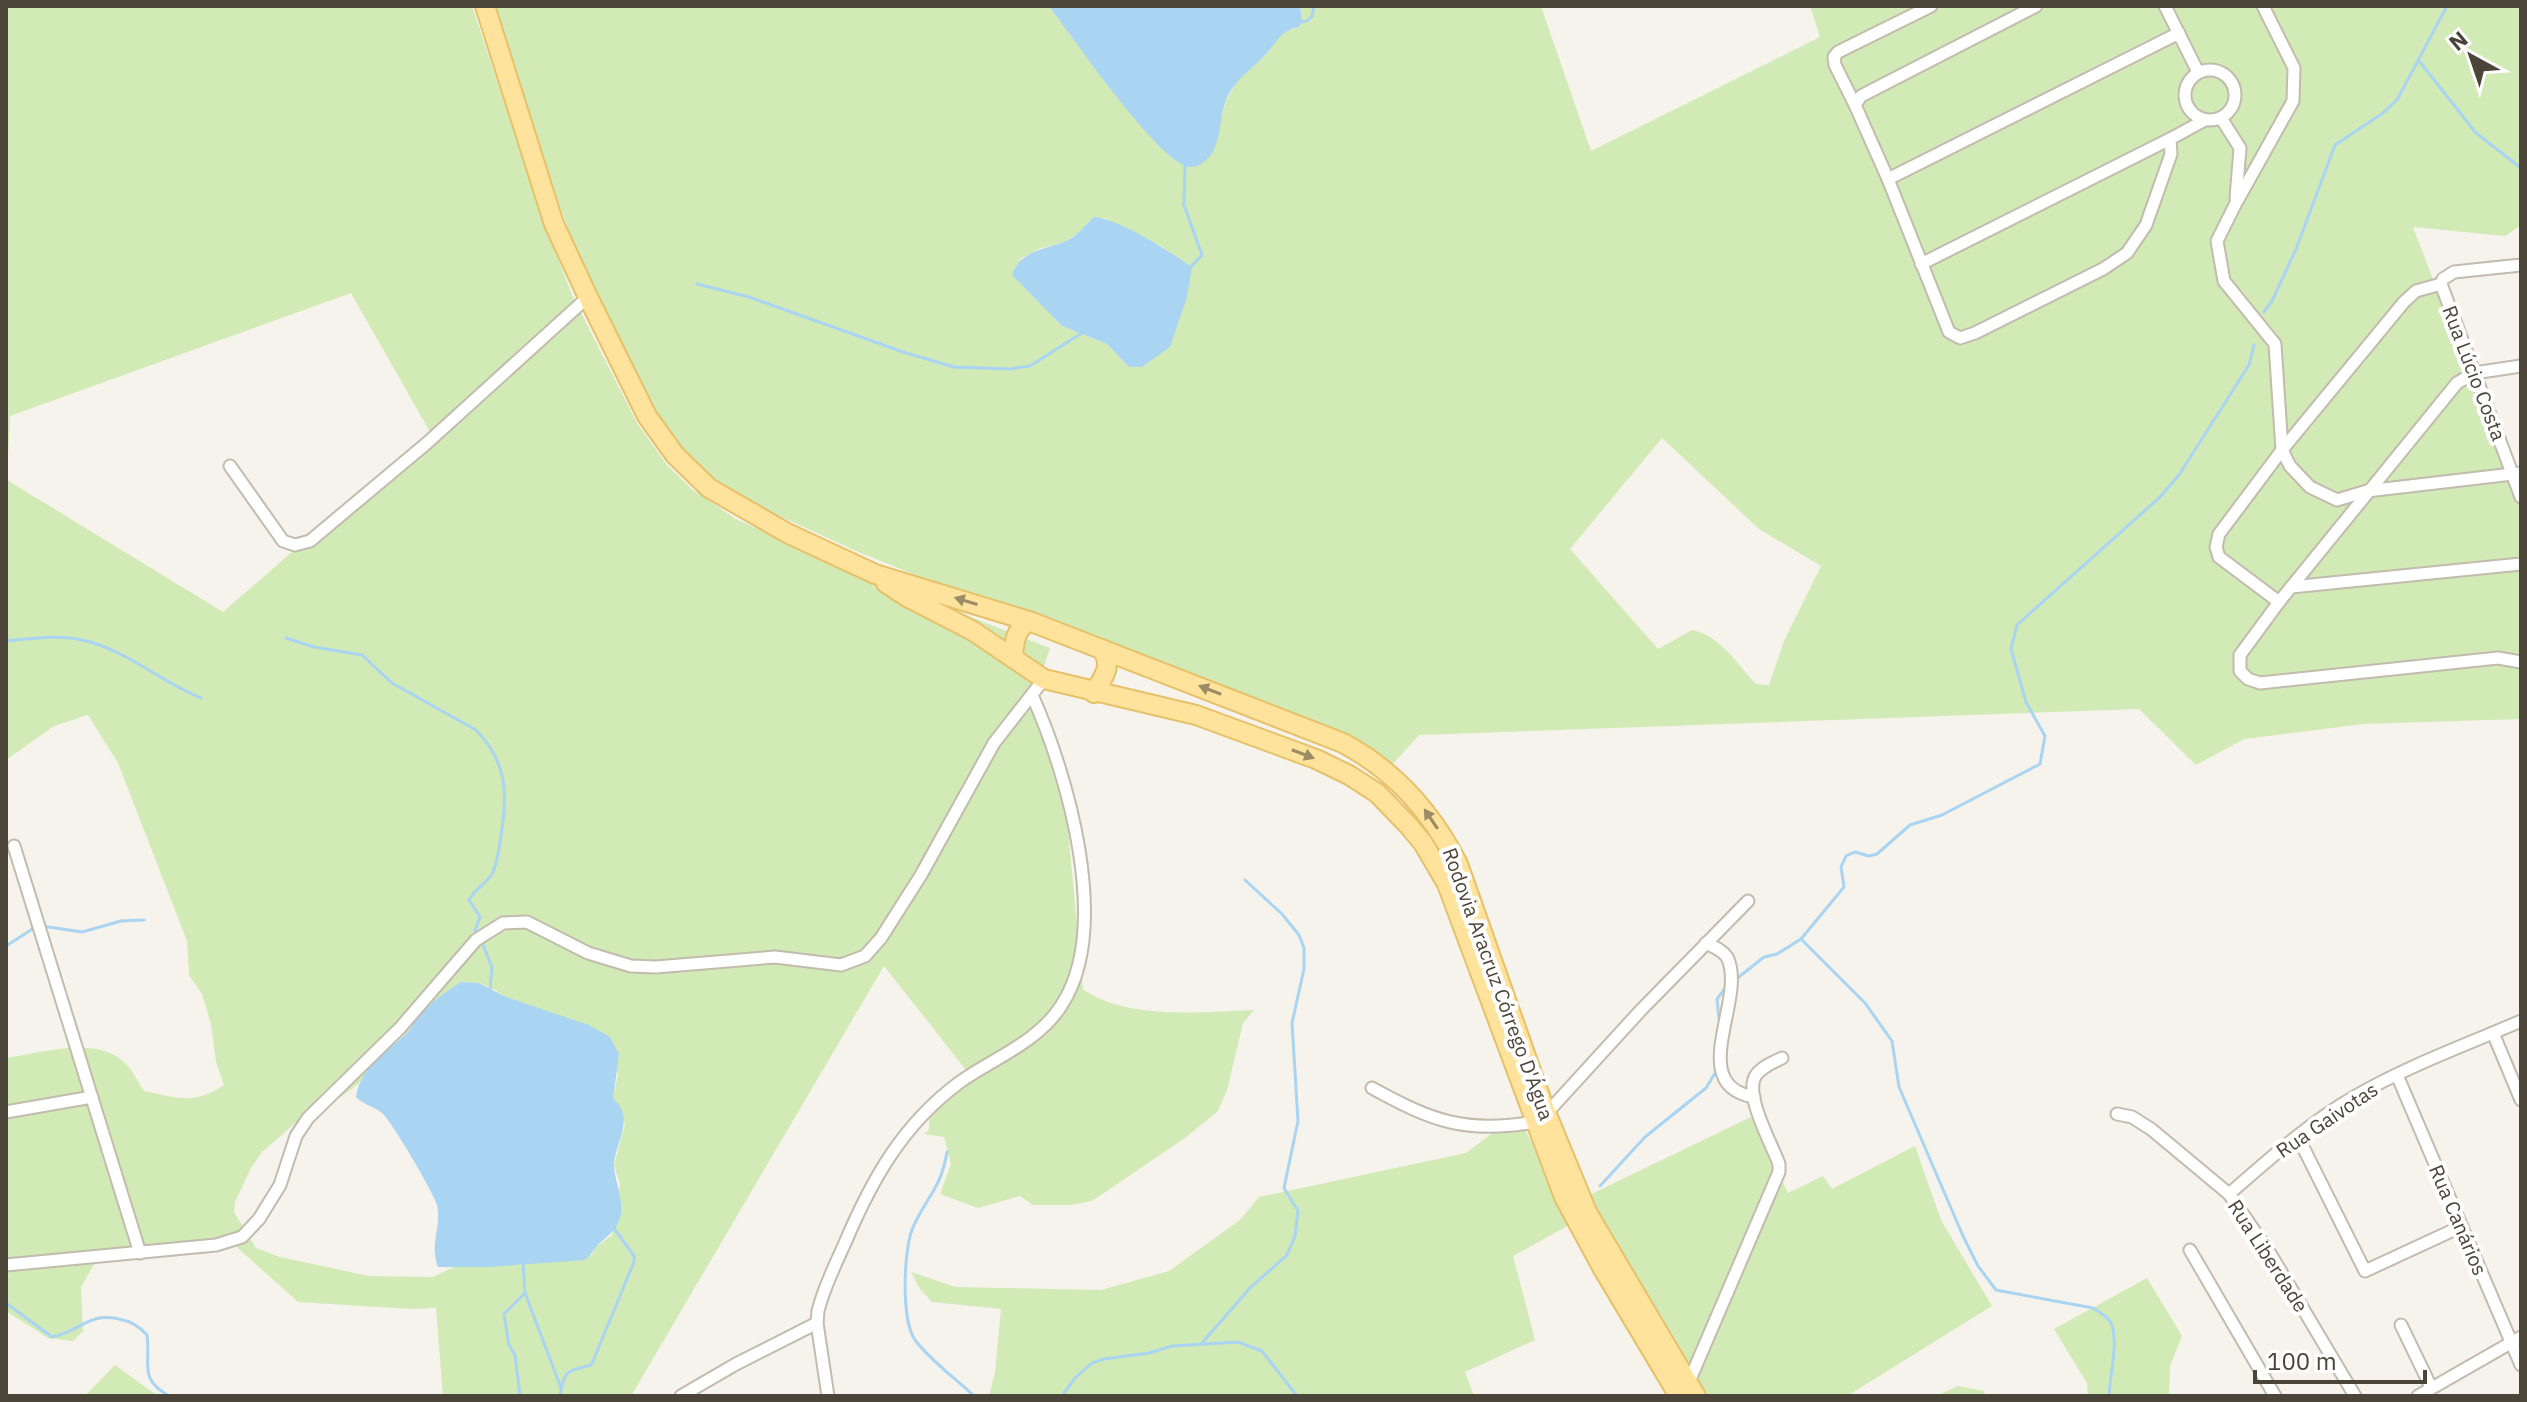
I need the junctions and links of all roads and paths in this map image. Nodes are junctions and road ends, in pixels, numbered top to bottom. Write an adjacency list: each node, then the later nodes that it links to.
1 (485, 6): 17 (main road, Rodovia Aracruz Córrego D'Água)
2 (1931, 6): 8 (street)
3 (2036, 6): 8 (street)
4 (2165, 6): 6 (street)
5 (2263, 6): 13 (street)
6 (2179, 33): 7 (street); 12 (street)
7 (2198, 72): 9 (street); 10 (street)
8 (1855, 105): 12 (street)
9 (2221, 118): 10 (street); 13 (street)
10 (2205, 120): 11 (street)
11 (2170, 139): 14 (street); 14 (street)
12 (1888, 179): 14 (street)
13 (2236, 203): 20 (street)
14 (1921, 264)
15 (2521, 265): 16 (street, Rua Lúcio Costa)
16 (2441, 284): 19 (street, Rua Lúcio Costa); 20 (street)
17 (588, 297): 21 (street); 26 (main road, Rodovia Aracruz Córrego D'Água)
18 (2521, 366): 19 (street)
19 (2474, 373): 22 (street, Rua Lúcio Costa); 23 (street)
20 (2282, 450): 23 (street); 28 (street)
21 (230, 466)
22 (2517, 474): 23 (street); 24 (street, Rua Lúcio Costa)
23 (2367, 491): 27 (street)
24 (2521, 497)
25 (2521, 564): 27 (street)
26 (875, 574): 29 (main road, Rodovia Aracruz Córrego D'Água, one-way to 26); 31 (main road, Rodovia Aracruz Córrego D'Água)
27 (2291, 587): 28 (street)
28 (2279, 602): 32 (street)
29 (1029, 621): 30 (main road, Rodovia Aracruz Córrego D'Água); 31 (main road)
30 (1102, 649): 34 (main road); 49 (main road, Rodovia Aracruz Córrego D'Água, one-way to 30)
31 (1013, 658): 33 (main road, Rodovia Aracruz Córrego D'Água)
32 (2521, 662)
33 (1044, 679): 34 (main road, Rodovia Aracruz Córrego D'Água); 35 (street)
34 (1094, 693): 49 (main road, Rodovia Aracruz Córrego D'Água, one-way to 49)
35 (1032, 695): 54 (street); 56 (street)
36 (14, 846): 44 (street)
37 (1748, 901): 38 (street)
38 (1706, 943): 45 (street); 49 (street)
39 (2521, 1021): 40 (street, Rua Gaivotas)
40 (2493, 1033): 42 (street, Rua Gaivotas); 46 (street)
41 (1782, 1058): 45 (street)
42 (2397, 1075): 50 (street, Rua Gaivotas); 52 (street, Rua Canários)
43 (1372, 1088): 49 (street)
44 (92, 1097): 47 (street); 54 (street)
45 (1754, 1097): 61 (street)
46 (2521, 1100)
47 (6, 1112)
48 (2117, 1114): 51 (street, Rua Liberdade)
49 (1540, 1118): 61 (main road, Rodovia Aracruz Córrego D'Água)
50 (2298, 1137): 51 (street, Rua Gaivotas); 52 (street)
51 (2229, 1194): 65 (street, Rua Liberdade)
52 (2460, 1227): 58 (street, Rua Canários)
53 (2190, 1250): 64 (street)
54 (140, 1253): 55 (street)
55 (6, 1265)
56 (817, 1323): 62 (street); 63 (street)
57 (2401, 1325): 60 (street)
58 (2516, 1339): 59 (street, Rua Canários); 60 (street)
59 (2521, 1365)
60 (2431, 1387): 66 (street)
61 (1688, 1392)
62 (681, 1396)
63 (828, 1396)
64 (2275, 1396)
65 (2355, 1396)
66 (2418, 1396)

